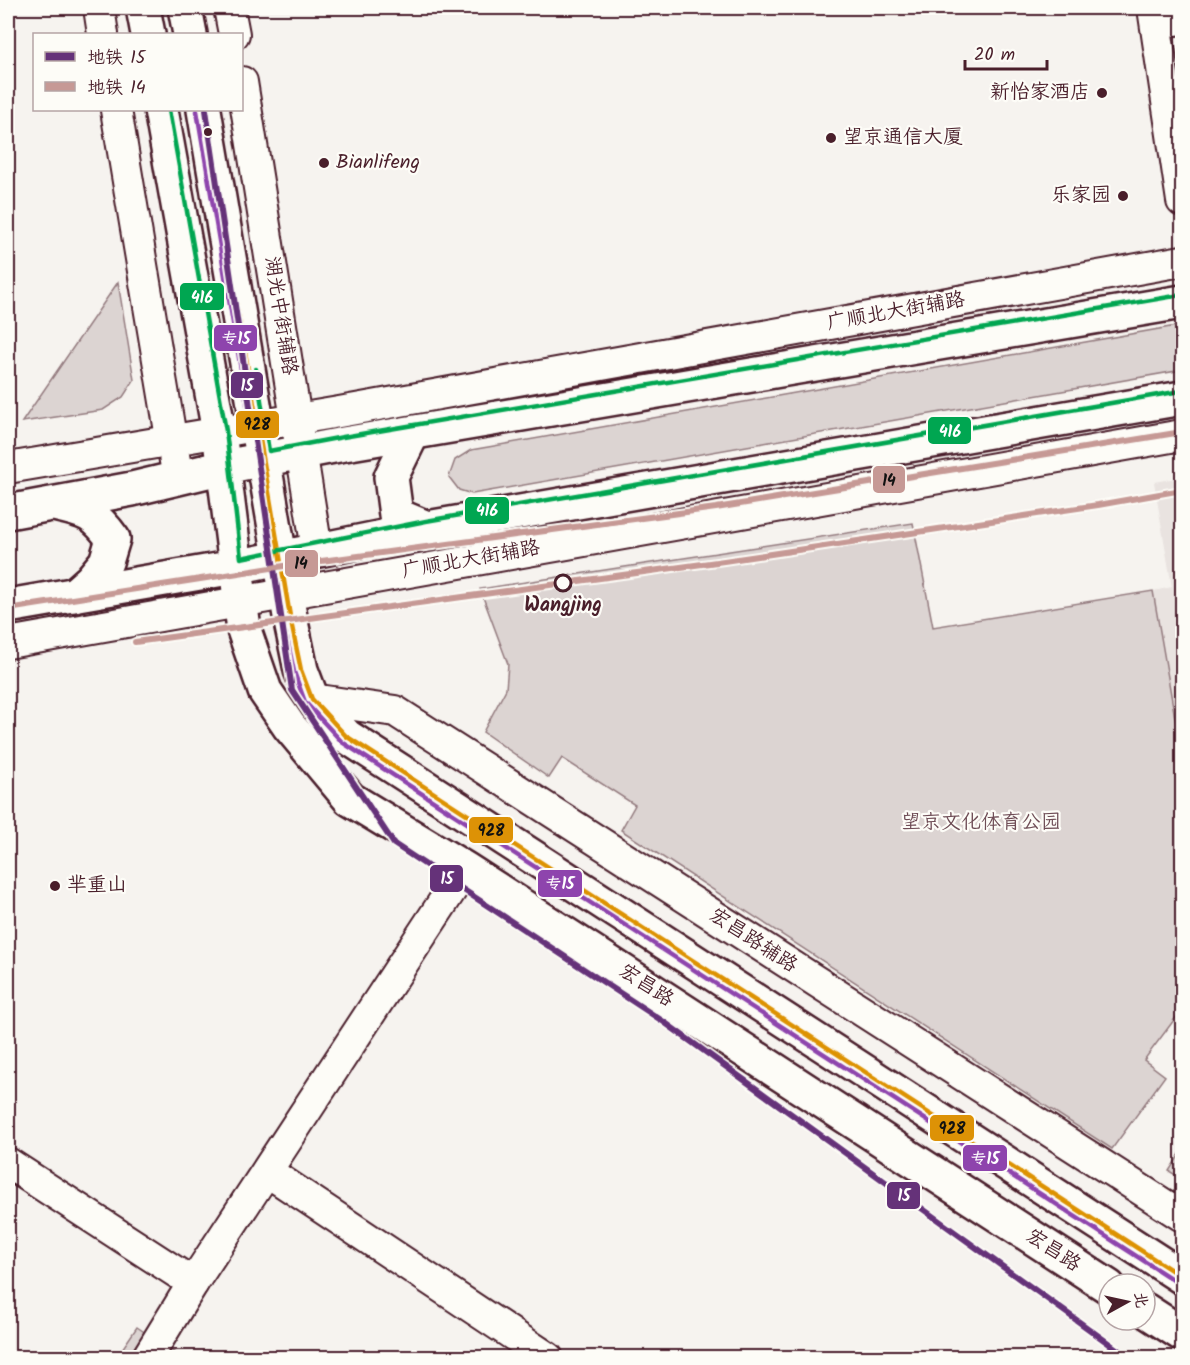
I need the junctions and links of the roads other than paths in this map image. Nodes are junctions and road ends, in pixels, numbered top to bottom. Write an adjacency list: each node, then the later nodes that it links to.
1 (99, 8): 6 (street)
2 (143, 8): 7 (main road)
3 (185, 8): 8 (main road)
4 (229, 8): 9 (street)
5 (1164, 16): 14 (street)
6 (103, 33)
7 (148, 33)
8 (190, 33)
9 (234, 33)
10 (243, 88): 18 (street, 湖光中街辅路)
11 (116, 111): 23 (street)
12 (161, 111): 20 (main road, 宏昌路)
13 (204, 111): 19 (main road)
14 (1182, 201)
15 (1182, 261): 18 (street, 广顺北大街辅路)
16 (1182, 302): 21 (main road)
17 (1182, 398): 31 (main road)
18 (297, 419): 19 (street, 广顺北大街辅路); 24 (street, 湖光中街辅路)
19 (258, 426): 20 (street, 广顺北大街辅路); 25 (main road)
20 (219, 432): 23 (street, 广顺北大街辅路); 26 (main road, 宏昌路)
21 (412, 434): 24 (main road); 31 (main road)
22 (1182, 435): 35 (street, 广顺北大街辅路)
23 (171, 441): 27 (street, 广顺北大街辅路); 28 (street)
24 (302, 452): 25 (main road); 32 (street, 湖光中街辅路)
25 (263, 460): 26 (main road); 33 (main road)
26 (224, 467): 28 (main road); 34 (main road, 宏昌路)
27 (8, 468)
28 (178, 478): 29 (main road)
29 (54, 504): 30 (main road); 36 (main road)
30 (8, 512)
31 (427, 528): 32 (main road)
32 (317, 550): 33 (main road)
33 (280, 557): 34 (main road); 35 (main road)
34 (235, 567): 36 (main road); 38 (main road, 宏昌路)
35 (287, 593): 38 (street, 广顺北大街辅路); 40 (main road)
36 (74, 595): 37 (main road)
37 (8, 606)
38 (242, 616): 39 (street, 广顺北大街辅路); 41 (main road, 宏昌路)
39 (8, 643)
40 (312, 699): 44 (street, 宏昌路辅路); 45 (main road)
41 (465, 869): 43 (street); 46 (main road, 宏昌路)
42 (8, 1163): 47 (street)
43 (268, 1172): 47 (street); 50 (street)
44 (1182, 1216)
45 (1182, 1277)
46 (1097, 1279)
47 (193, 1283): 51 (street)
48 (1157, 1318): 49 (main road)
49 (1182, 1334)
50 (513, 1349): 52 (street)
51 (147, 1358)
52 (548, 1358)

